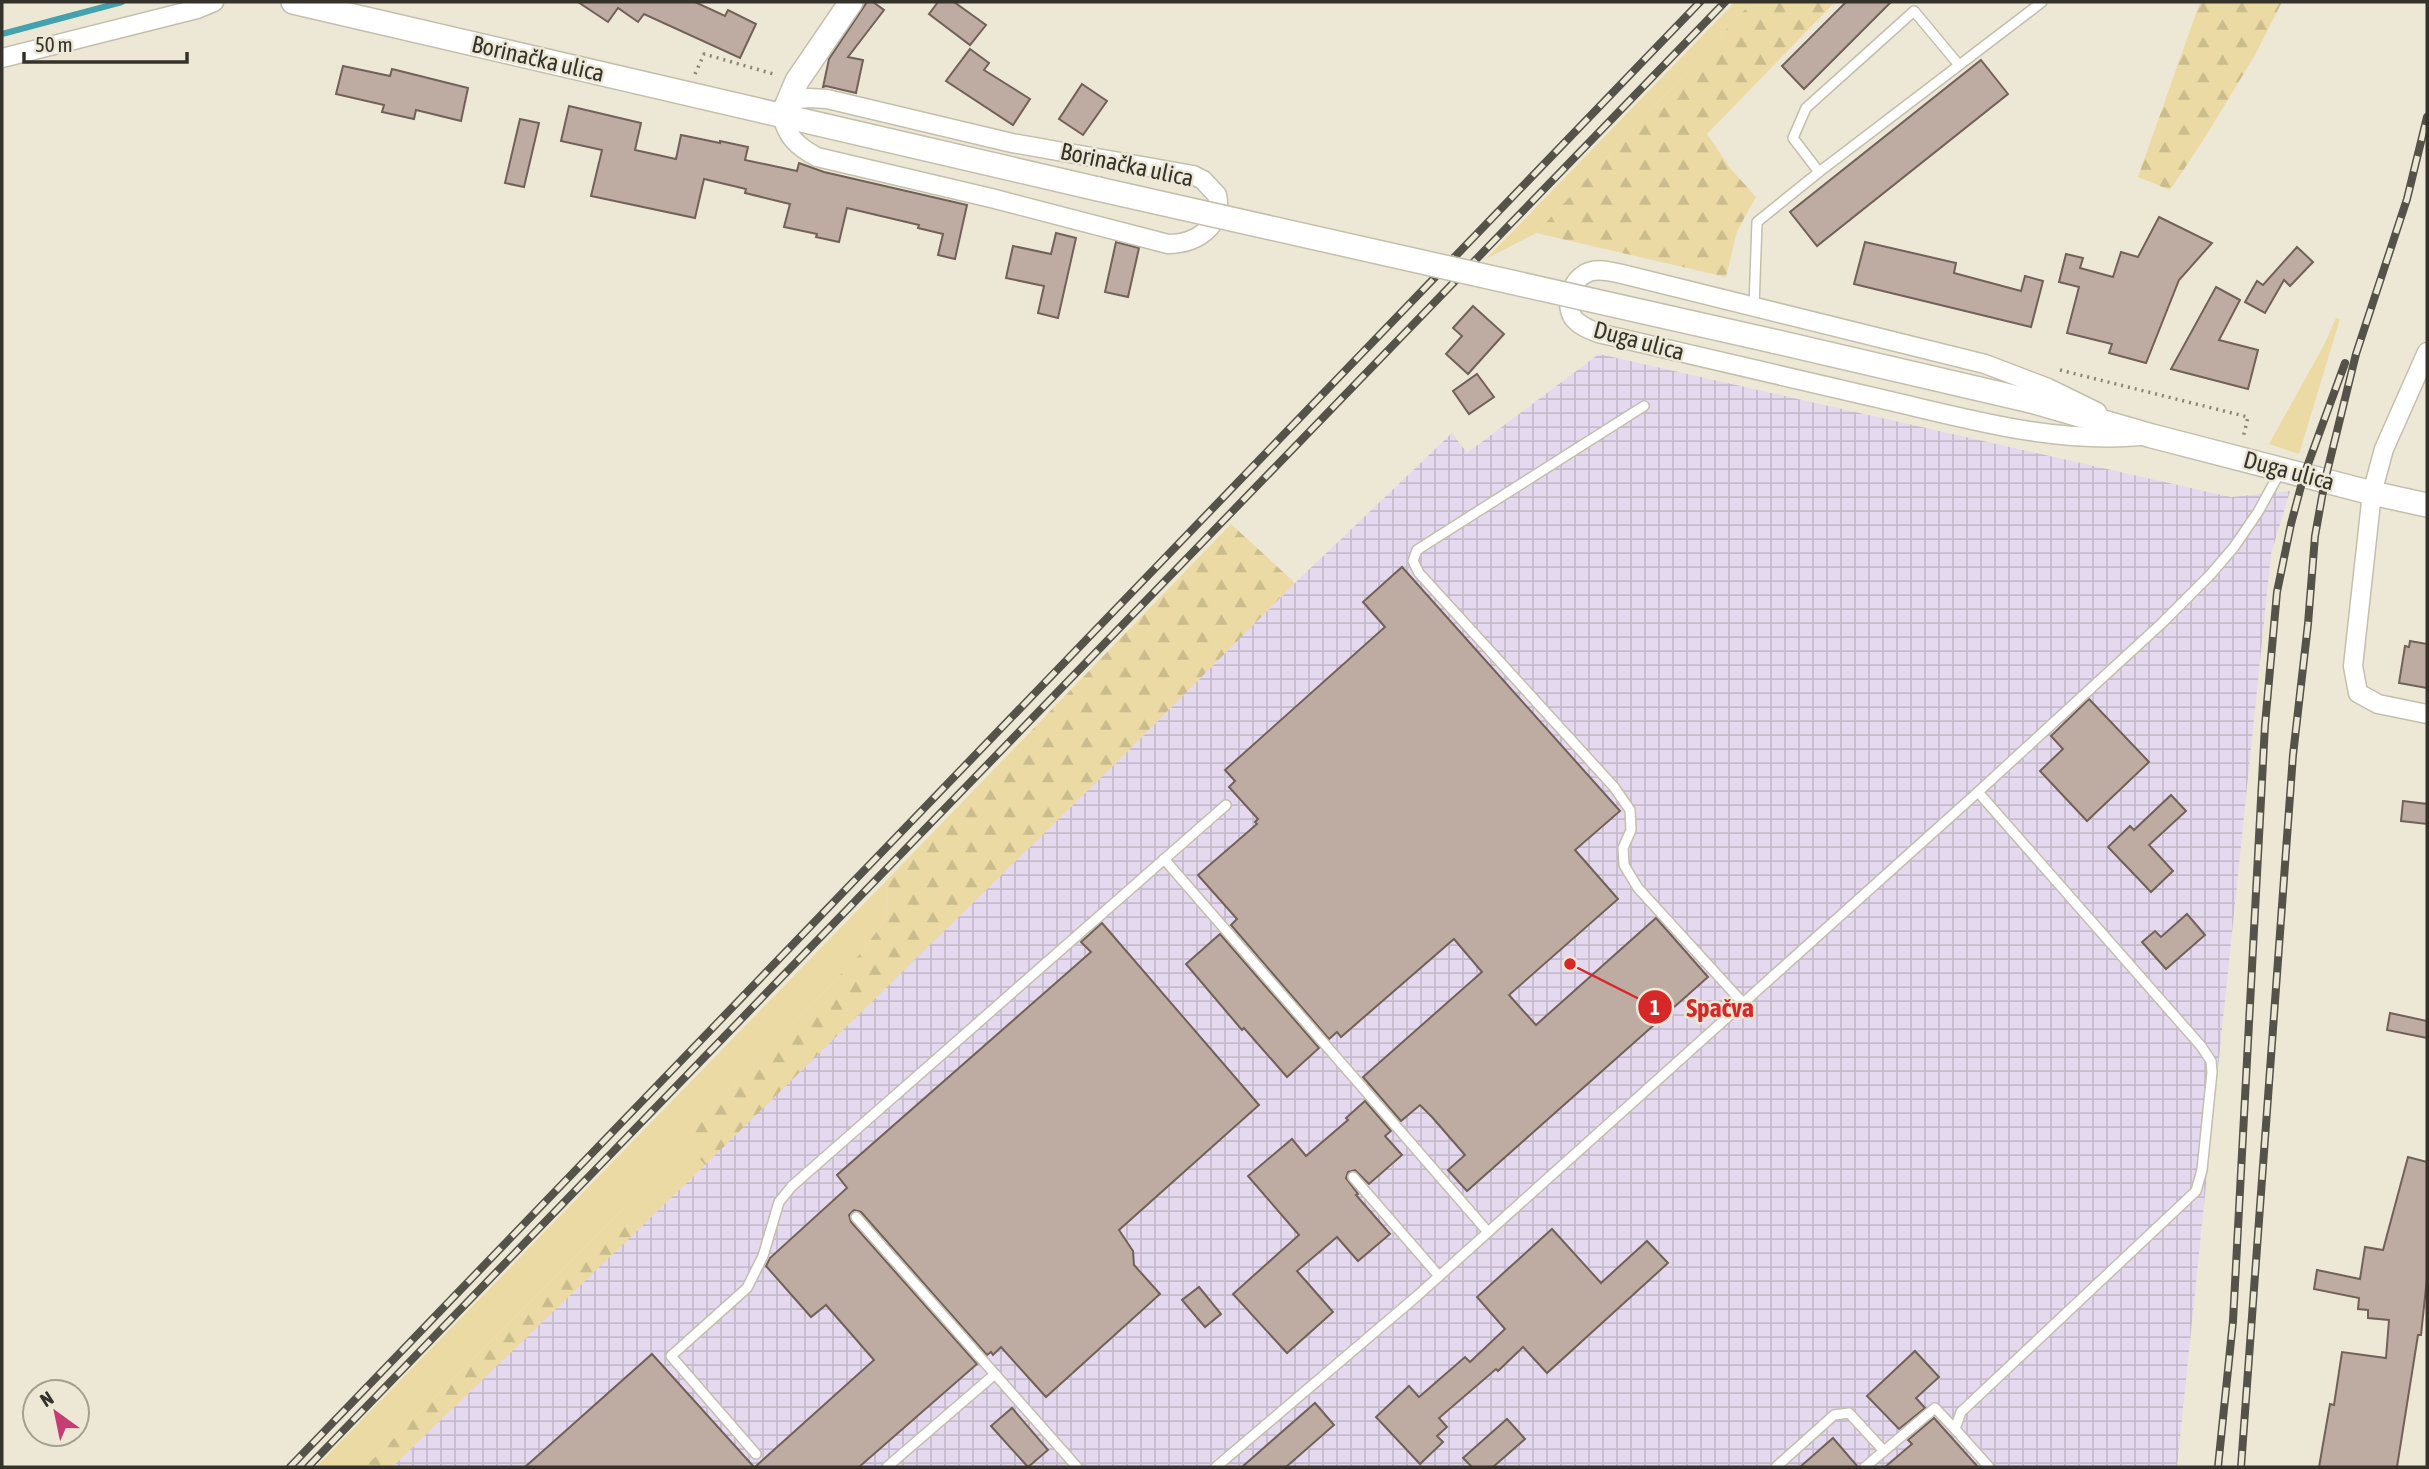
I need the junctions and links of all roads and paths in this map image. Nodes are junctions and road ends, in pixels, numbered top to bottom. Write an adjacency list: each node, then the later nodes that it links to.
1 (214, 2): 5 (street)
2 (293, 2): 7 (street, Borinačka ulica)
3 (850, 2): 7 (street)
4 (2042, 2): 6 (lane)
5 (2, 58)
6 (1959, 65): 8 (lane); 8 (lane)
7 (785, 108): 7 (street, Borinačka ulica); 10 (street, Borinačka ulica, bridge)
8 (1819, 172): 9 (lane)
9 (1754, 307): 13 (street, Duga ulica); 14 (street, Duga ulica)
10 (1773, 341): 13 (street, Duga ulica)
11 (2427, 352): 16 (street)
12 (1644, 406): 22 (lane)
13 (2129, 429): 14 (street, Duga ulica)
14 (2152, 436): 15 (street, Duga ulica)
15 (2282, 468): 16 (street, Duga ulica); 19 (lane)
16 (2372, 493): 17 (street, Duga ulica); 18 (street)
17 (2427, 505)
18 (2427, 714)
19 (1978, 792): 22 (lane); 28 (lane)
20 (1226, 805): 21 (lane)
21 (1164, 859): 25 (lane); 30 (lane)
22 (1743, 1003): 25 (lane)
23 (1353, 1177): 26 (lane)
24 (856, 1217): 27 (lane)
25 (1488, 1232): 26 (lane)
26 (1439, 1276): 33 (lane)
27 (995, 1374): 31 (lane); 32 (lane)
28 (1955, 1429): 29 (lane); 36 (lane)
29 (1884, 1451): 34 (lane); 35 (lane)
30 (756, 1454)
31 (887, 1467)
32 (1077, 1467)
33 (1216, 1467)
34 (1776, 1467)
35 (1866, 1467)
36 (1989, 1467)

